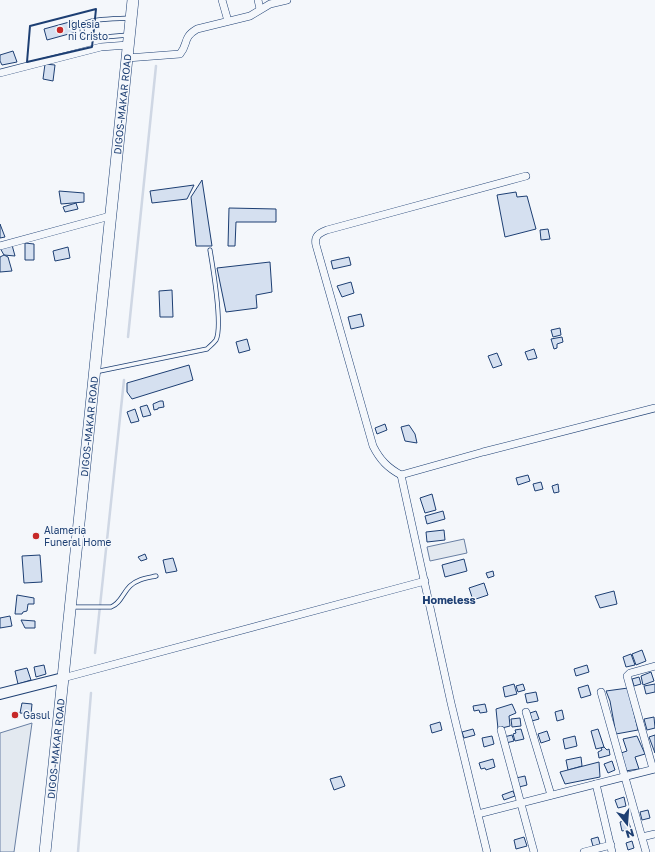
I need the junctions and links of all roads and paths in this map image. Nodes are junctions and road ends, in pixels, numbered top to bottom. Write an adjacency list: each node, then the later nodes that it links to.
1 (133, 0): 6 (main road, DIGOS-MAKAR ROAD)
2 (222, 0): 7 (street)
3 (258, 0): 5 (street)
4 (287, 0): 5 (street)
5 (260, 9): 7 (street)
6 (131, 18): 8 (main road, DIGOS-MAKAR ROAD); 8 (lane)
7 (228, 21): 9 (street)
8 (129, 40): 9 (main road, DIGOS-MAKAR ROAD); 10 (street)
9 (127, 58): 12 (main road, DIGOS-MAKAR ROAD)
10 (0, 73)
11 (526, 176): 17 (street)
12 (110, 216): 13 (street); 15 (main road, DIGOS-MAKAR ROAD)
13 (0, 246)
14 (210, 250): 15 (lane)
15 (94, 372): 20 (main road, DIGOS-MAKAR ROAD)
16 (655, 408): 17 (street)
17 (401, 475): 19 (street)
18 (156, 576): 20 (lane)
19 (425, 581): 22 (street); 32 (street)
20 (70, 607): 22 (main road, DIGOS-MAKAR ROAD)
21 (655, 666): 27 (street)
22 (63, 678): 24 (street); 36 (main road, DIGOS-MAKAR ROAD)
23 (601, 692): 28 (street)
24 (0, 694)
25 (526, 712): 30 (street)
26 (501, 730): 31 (street)
27 (654, 769): 28 (street)
28 (626, 777): 29 (street); 34 (street)
29 (596, 784): 30 (street); 35 (street)
30 (551, 795): 31 (street)
31 (521, 802): 32 (street); 38 (street)
32 (478, 814): 37 (street)
33 (655, 834): 34 (street)
34 (642, 837): 40 (street)
35 (612, 848): 39 (street)
36 (45, 852)
37 (487, 852)
38 (534, 852)
39 (584, 852)
40 (646, 852)

